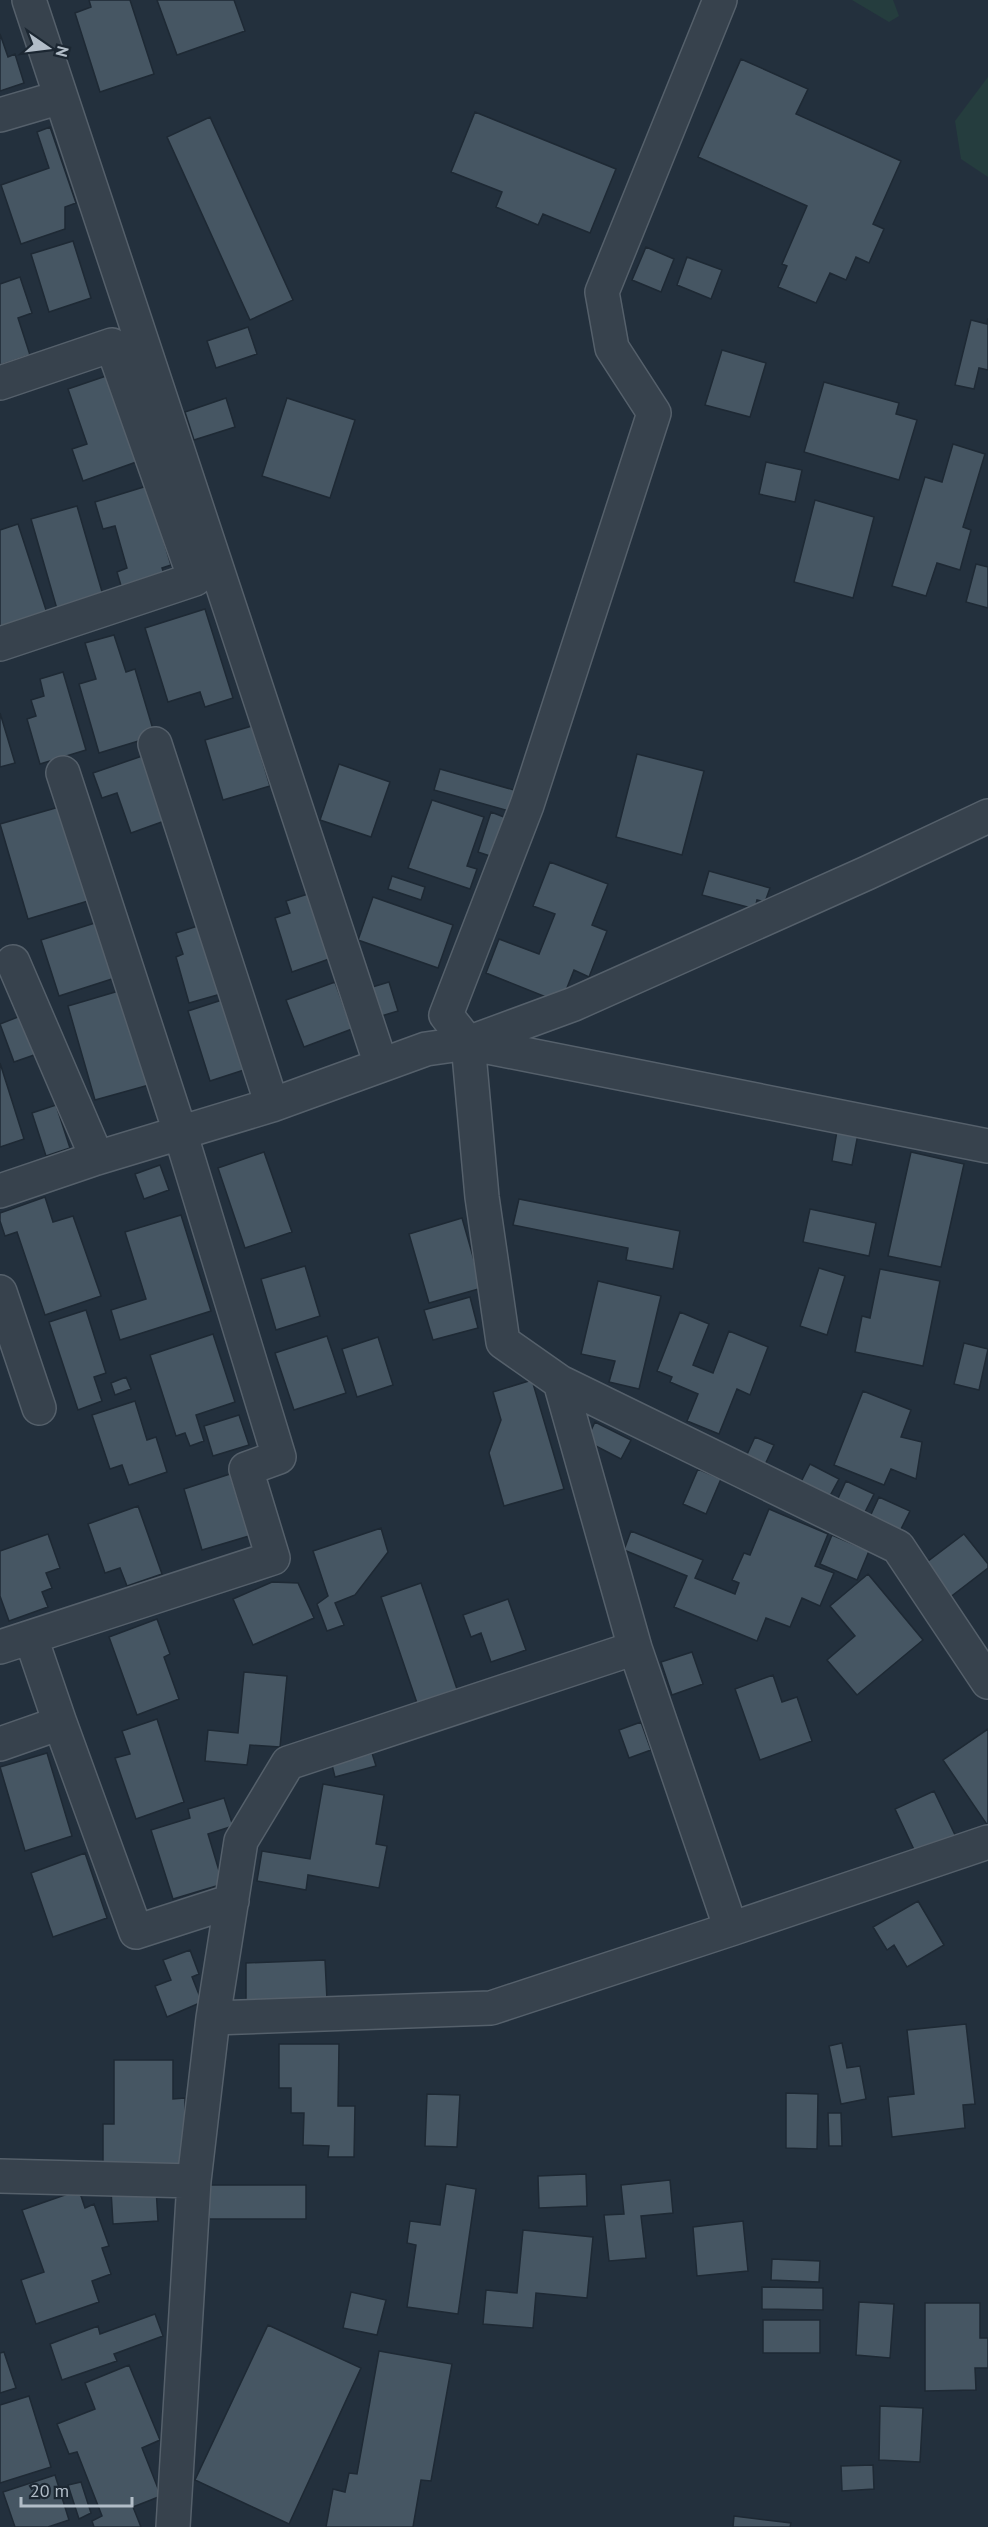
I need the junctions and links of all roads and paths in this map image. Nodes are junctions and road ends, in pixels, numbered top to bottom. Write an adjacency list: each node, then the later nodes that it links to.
1 (30, 0): 3 (street)
2 (720, 0): 12 (street)
3 (61, 97): 4 (street); 6 (street)
4 (0, 115)
5 (0, 383): 6 (street)
6 (197, 550): 7 (street); 13 (street)
7 (0, 644)
8 (155, 744): 14 (street)
9 (63, 773): 15 (street)
10 (988, 816): 12 (street)
11 (12, 962): 17 (street)
12 (468, 1042): 13 (street); 16 (street); 20 (street)
13 (381, 1065): 14 (street)
14 (272, 1105): 15 (street)
15 (180, 1132): 17 (street); 22 (street)
16 (988, 1146)
17 (97, 1158): 18 (street)
18 (0, 1191)
19 (0, 1292): 21 (street)
20 (560, 1382): 24 (street); 25 (street)
21 (39, 1408)
22 (31, 1638): 23 (street); 26 (street)
23 (0, 1647)
24 (635, 1648): 29 (street); 30 (street)
25 (988, 1682)
26 (60, 1723): 27 (street); 29 (street)
27 (0, 1744)
28 (988, 1842): 30 (street)
29 (232, 1901): 31 (street)
30 (731, 1929): 31 (street)
31 (213, 2018): 33 (street)
32 (0, 2176): 33 (street)
33 (194, 2181): 34 (street)
34 (172, 2527)

